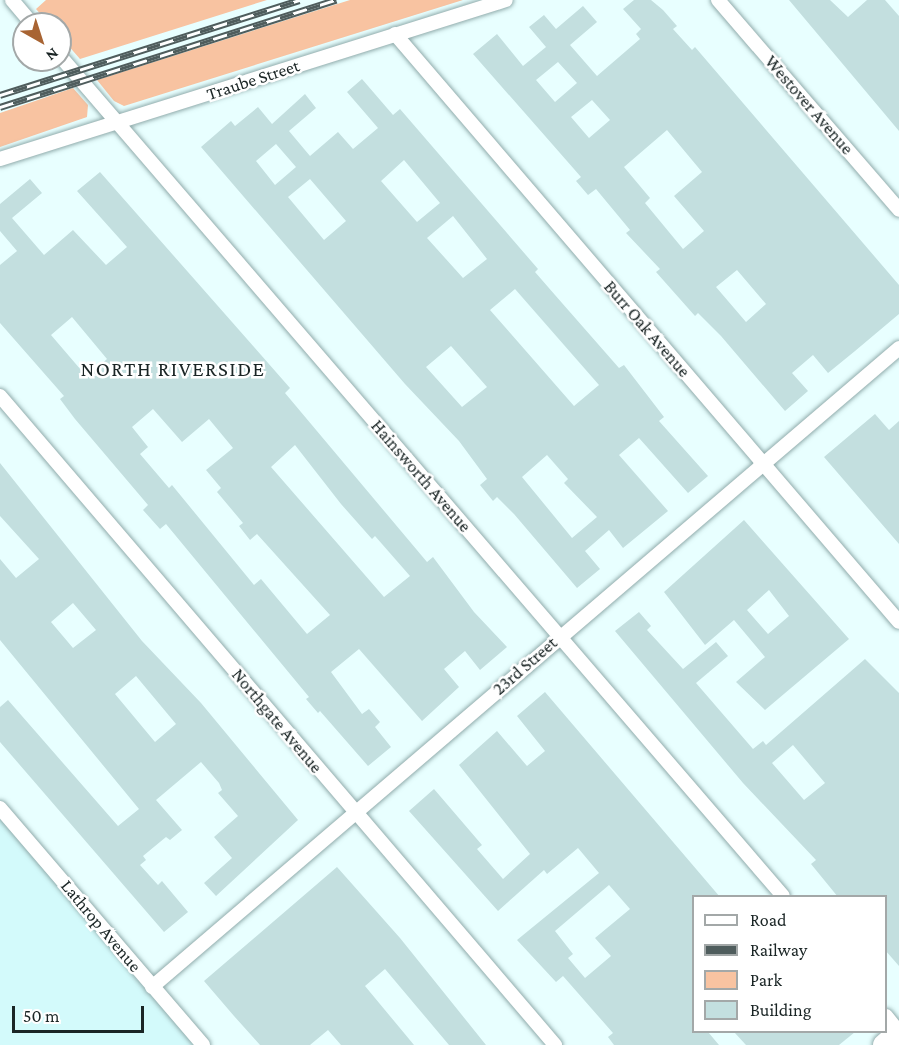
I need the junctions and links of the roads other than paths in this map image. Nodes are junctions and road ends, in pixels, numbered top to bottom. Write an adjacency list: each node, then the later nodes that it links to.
1 (12, 0): 4 (street)
2 (506, 0): 5 (street, Traube Street)
3 (718, 0): 9 (street, Westover Avenue)
4 (22, 12)
5 (395, 34): 7 (street, Traube Street); 12 (street, Burr Oak Avenue)
6 (72, 70): 7 (street, Hainsworth Avenue)
7 (117, 123): 8 (street, Traube Street); 14 (street, Hainsworth Avenue)
8 (0, 159)
9 (899, 210)
10 (899, 348): 12 (street, 23rd Street)
11 (0, 396): 16 (street, Northgate Avenue)
12 (763, 464): 13 (street, Burr Oak Avenue); 14 (street, 23rd Street)
13 (899, 622)
14 (559, 636): 16 (street, 23rd Street); 17 (street, Hainsworth Avenue)
15 (0, 808): 18 (street, Lathrop Avenue)
16 (355, 813): 18 (street, 23rd Street); 22 (street, Northgate Avenue)
17 (781, 895)
18 (152, 987): 21 (street, Lathrop Avenue)
19 (887, 1018): 20 (street)
20 (899, 1032): 23 (main road)
21 (203, 1045)
22 (555, 1045)
23 (884, 1045)

